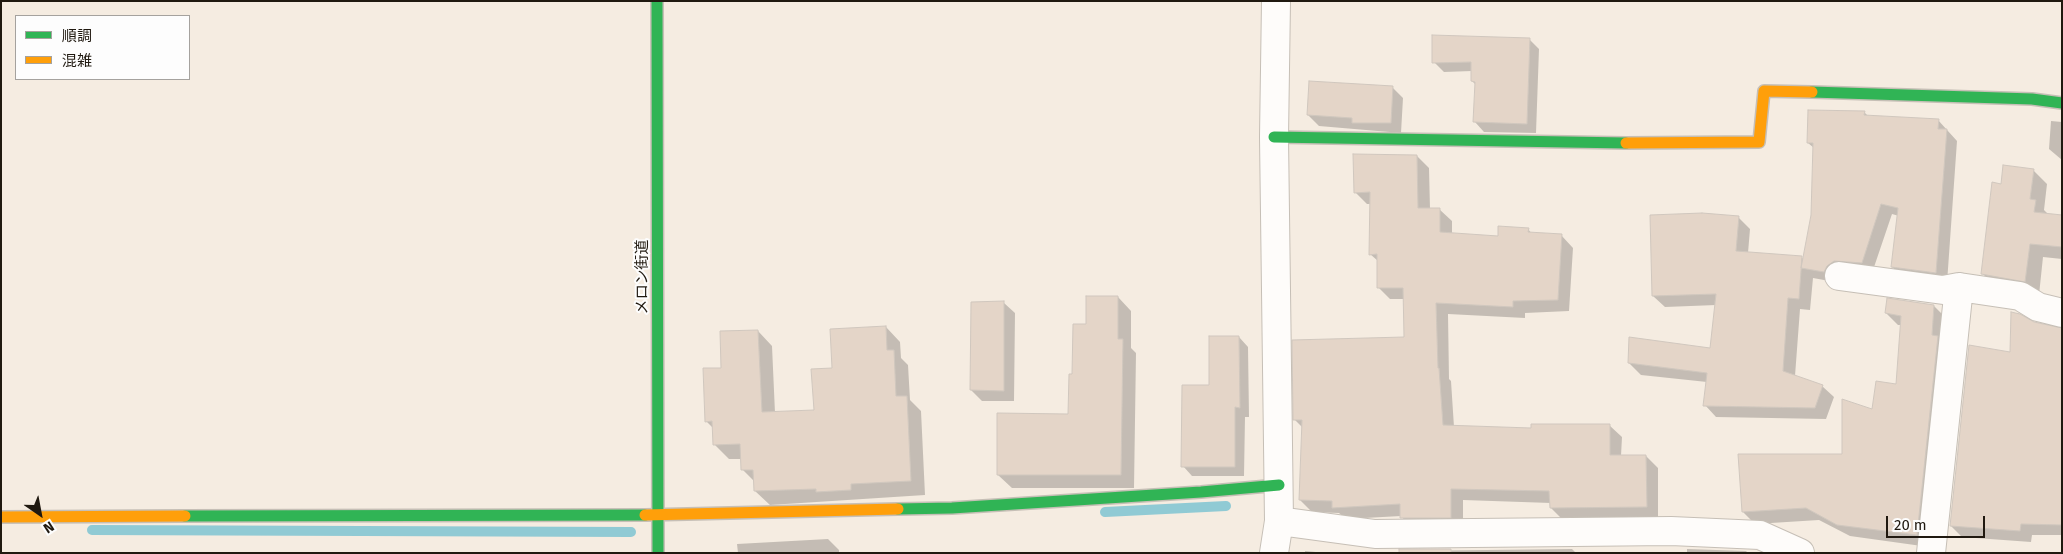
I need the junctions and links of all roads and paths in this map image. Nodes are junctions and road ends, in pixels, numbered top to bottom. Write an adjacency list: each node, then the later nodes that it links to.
1 (657, 1): 9 (street, メロン街道)
2 (1276, 1): 4 (street)
3 (2062, 103): 4 (street)
4 (1274, 137): 8 (street)
5 (1839, 276): 6 (street)
6 (1959, 287): 7 (street); 15 (street)
7 (2062, 313)
8 (1279, 486): 9 (street); 11 (street)
9 (658, 515): 10 (street); 12 (street, メロン街道)
10 (1, 517)
11 (1279, 521): 13 (street); 14 (street)
12 (658, 553)
13 (1274, 553)
14 (1800, 553)
15 (1931, 553)

